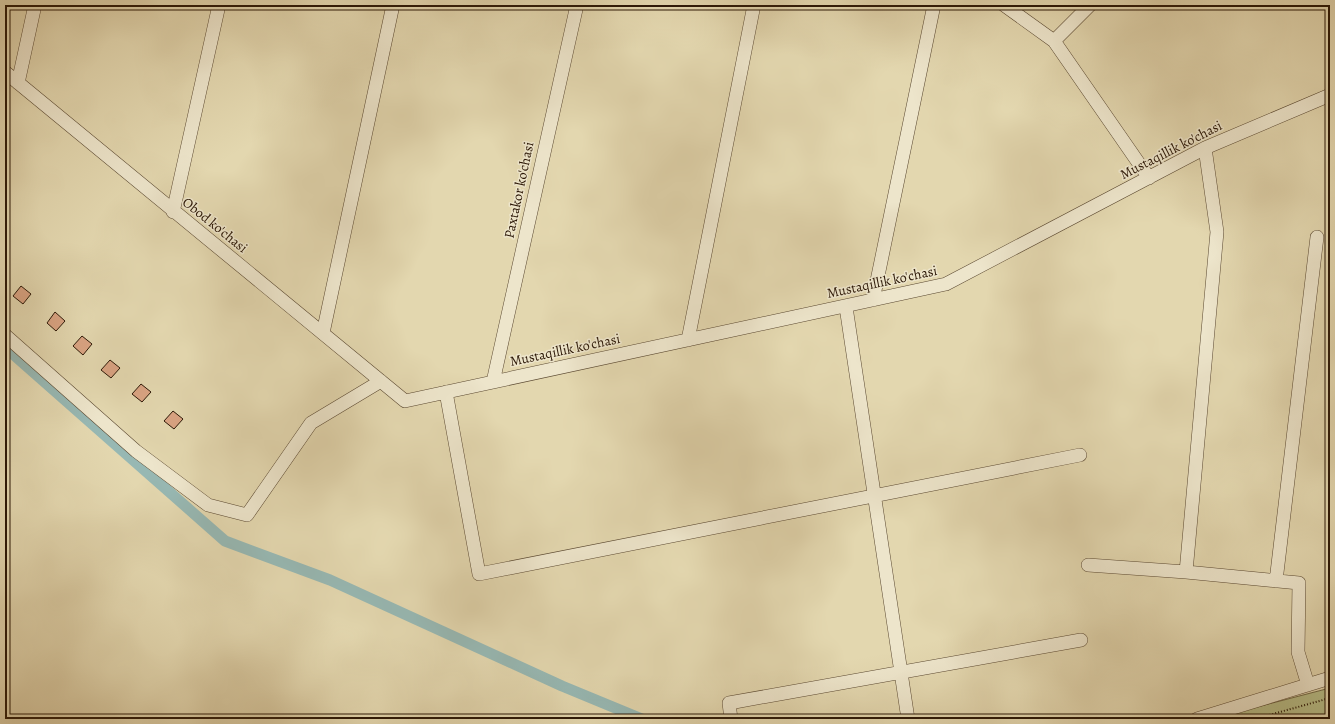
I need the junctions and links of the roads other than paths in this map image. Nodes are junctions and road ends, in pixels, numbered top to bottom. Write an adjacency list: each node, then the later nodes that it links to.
1 (35, 5): 11 (street)
2 (219, 5): 15 (street)
3 (393, 5): 19 (street)
4 (577, 5): 23 (street, Paxtakor ko'chasi)
5 (754, 5): 21 (street)
6 (934, 5): 17 (street)
7 (1004, 5): 9 (street)
8 (1090, 5): 9 (street)
9 (1054, 40): 14 (street)
10 (5, 72): 11 (street, Obod ko'chasi)
11 (18, 83): 15 (street, Obod ko'chasi)
12 (1330, 95): 13 (street, Mustaqillik ko'chasi)
13 (1205, 148): 14 (street, Mustaqillik ko'chasi); 29 (street)
14 (1150, 178): 17 (street, Mustaqillik ko'chasi)
15 (173, 212): 19 (street, Obod ko'chasi)
16 (1317, 237): 30 (street)
17 (873, 300): 18 (street, Mustaqillik ko'chasi)
18 (846, 307): 21 (street, Mustaqillik ko'chasi); 27 (street)
19 (323, 333): 22 (street, Obod ko'chasi)
20 (5, 335): 22 (street)
21 (688, 340): 23 (street, Mustaqillik ko'chasi)
22 (381, 381): 25 (street, Obod ko'chasi)
23 (493, 382): 24 (street, Mustaqillik ko'chasi)
24 (446, 392): 25 (street, Mustaqillik ko'chasi); 27 (street)
25 (405, 401)
26 (1080, 455): 27 (street)
27 (874, 497): 32 (street)
28 (1088, 566): 29 (street)
29 (1186, 572): 30 (street)
30 (1276, 582): 34 (street)
31 (1081, 640): 32 (street)
32 (901, 672): 35 (street); 36 (street)
33 (1330, 678): 34 (street)
34 (1308, 685): 37 (street)
35 (731, 719)
36 (908, 719)
37 (1197, 719)

